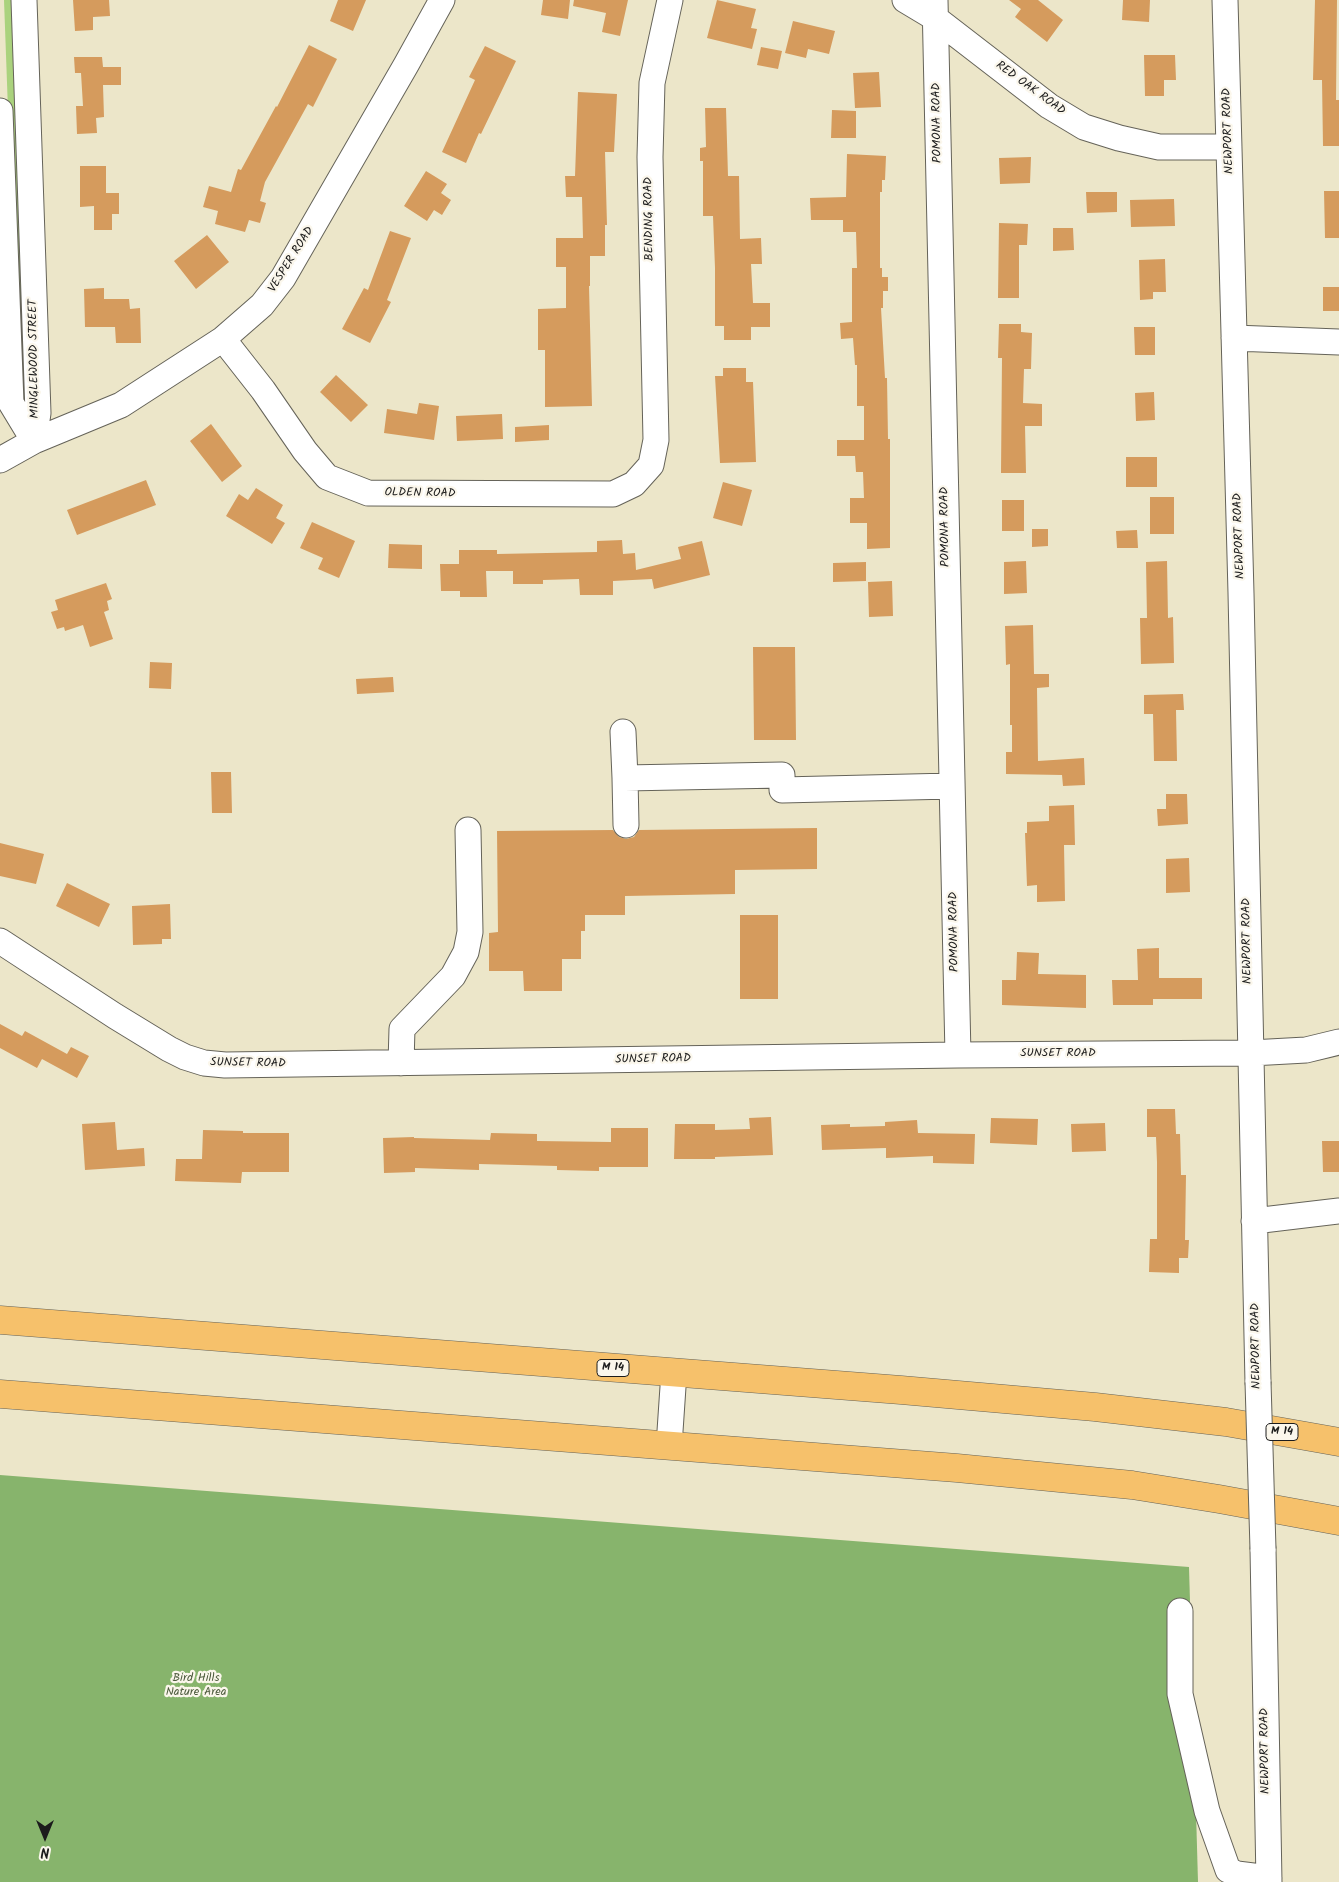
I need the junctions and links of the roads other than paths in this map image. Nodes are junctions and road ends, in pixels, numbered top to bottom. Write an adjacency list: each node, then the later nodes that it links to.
1 (24, 0): 13 (street, MINGLEWOOD STREET)
2 (442, 0): 10 (street, VESPER ROAD)
3 (670, 0): 12 (street, BENDING ROAD)
4 (905, 0): 6 (street, RED OAK ROAD)
5 (1225, 0): 8 (street, NEWPORT ROAD)
6 (935, 9): 8 (street, RED OAK ROAD); 17 (street, POMONA ROAD)
7 (0, 111): 13 (street, MINGLEWOOD STREET)
8 (1229, 147): 9 (street, NEWPORT ROAD)
9 (1234, 338): 11 (street); 22 (street, NEWPORT ROAD)
10 (223, 339): 12 (street, OLDEN ROAD); 13 (street, VESPER ROAD)
11 (1339, 342)
12 (656, 440)
13 (34, 441): 14 (street, VESPER ROAD)
14 (0, 460)
15 (624, 732): 16 (street)
16 (625, 778): 17 (street); 18 (street)
17 (952, 786): 23 (street, POMONA ROAD)
18 (626, 825)
19 (468, 830): 24 (street)
20 (0, 941): 24 (street, SUNSET ROAD)
21 (1339, 1042): 22 (street, SUNSET ROAD)
22 (1251, 1053): 23 (street, SUNSET ROAD); 26 (street, NEWPORT ROAD)
23 (958, 1055): 24 (street, SUNSET ROAD)
24 (401, 1063)
25 (1339, 1211): 26 (street)
26 (1254, 1221): 34 (street, NEWPORT ROAD, bridge)
27 (0, 1320): 28 (highway, M 14)
28 (674, 1372): 30 (highway, M 14); 31 (street)
29 (0, 1394): 31 (highway)
30 (1339, 1442)
31 (669, 1446): 32 (highway)
32 (1339, 1521)
33 (1180, 1610): 34 (street)
34 (1269, 1880)

